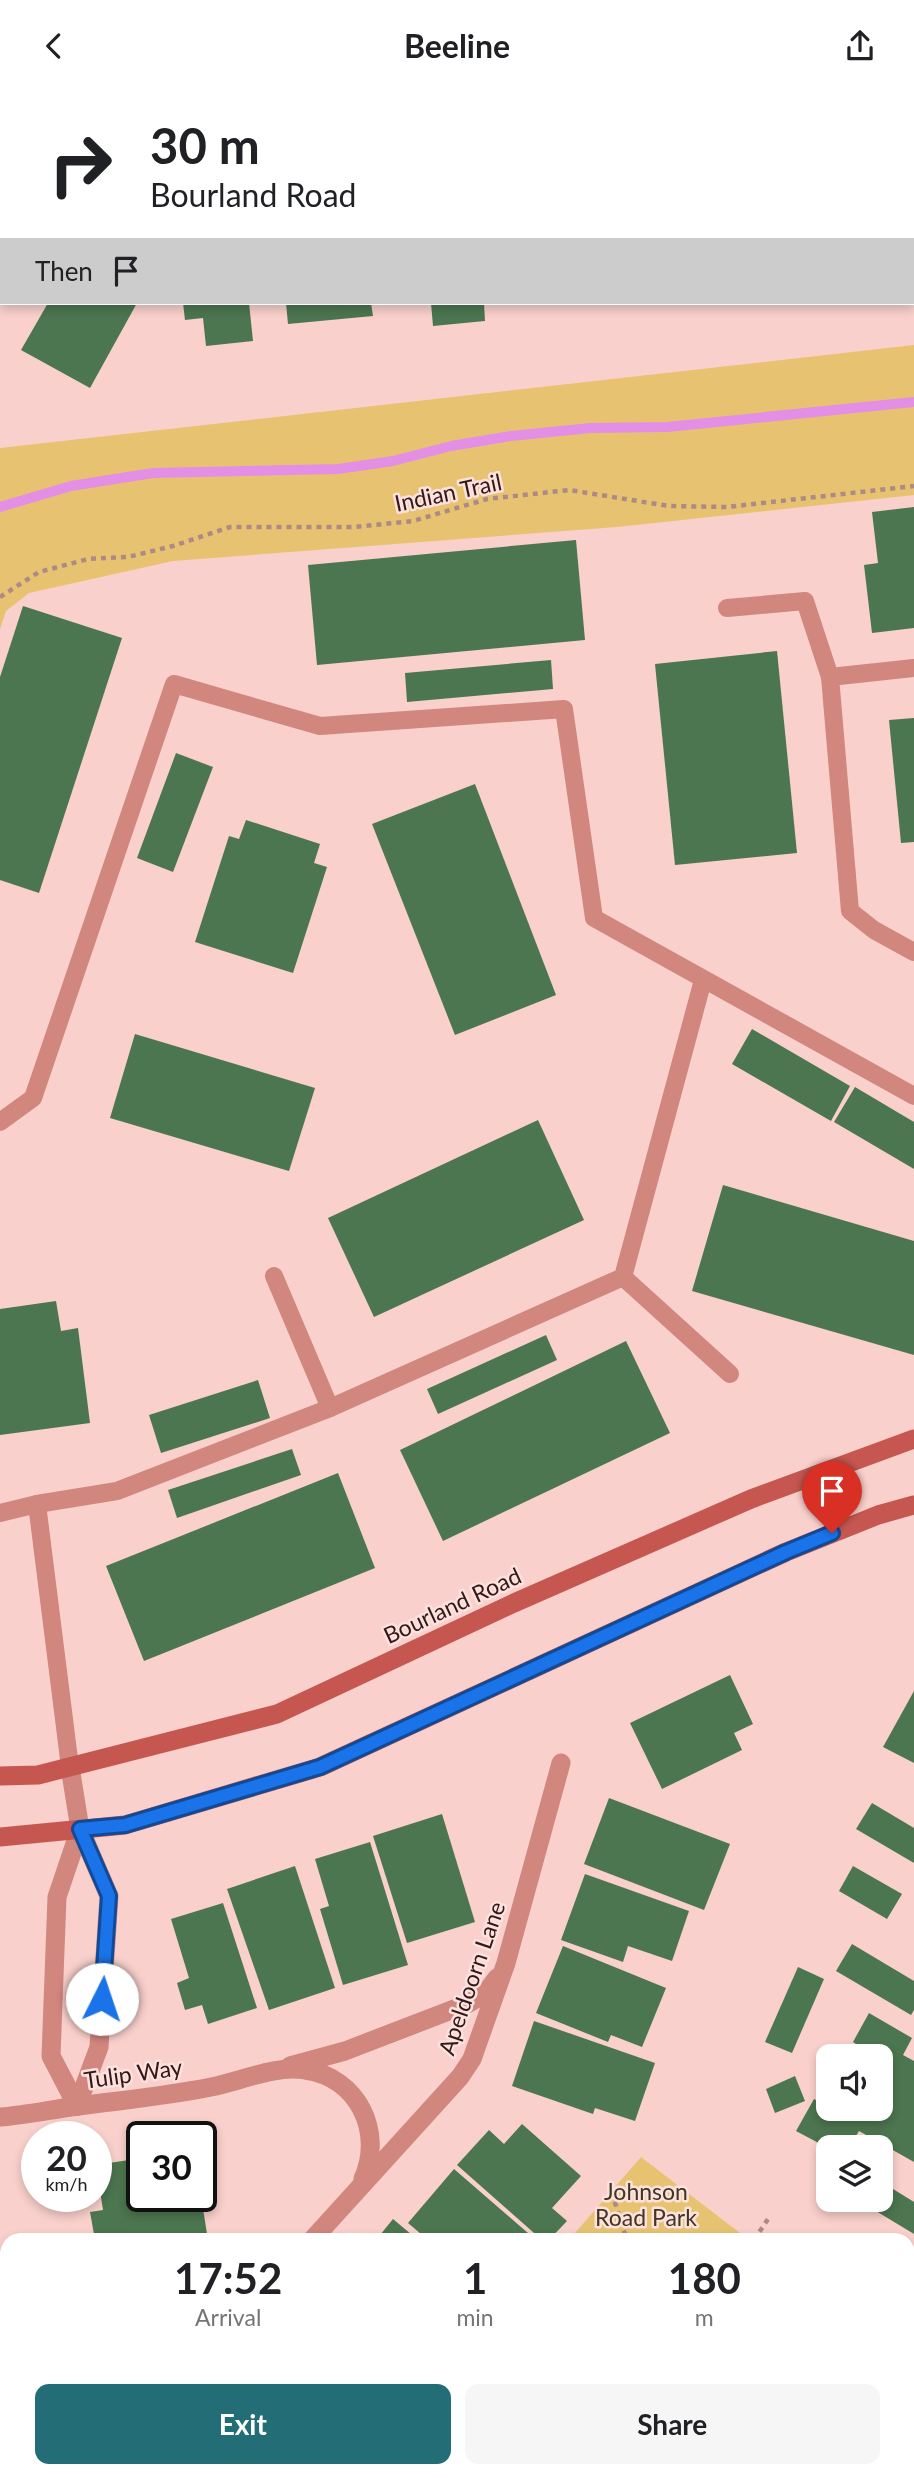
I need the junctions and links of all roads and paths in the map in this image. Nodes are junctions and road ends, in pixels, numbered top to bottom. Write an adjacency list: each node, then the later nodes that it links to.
1 (914, 487): 2 (path, Indian Trail)
2 (0, 597)
3 (727, 608): 5 (lane)
4 (914, 668): 5 (lane)
5 (830, 677): 6 (lane)
6 (914, 953)
7 (703, 980): 8 (lane); 9 (lane); 11 (lane)
8 (914, 1096)
9 (0, 1122)
10 (274, 1276): 13 (lane)
11 (623, 1277): 12 (lane); 13 (lane)
12 (730, 1374)
13 (330, 1408): 15 (lane)
14 (914, 1439): 19 (main road, Bourland Road)
15 (37, 1504): 17 (lane); 19 (lane)
16 (914, 1505): 21 (main road)
17 (0, 1513)
18 (561, 1763): 23 (street, Apeldoorn Lane)
19 (70, 1767): 20 (main road, Bourland Road); 21 (street)
20 (0, 1776)
21 (80, 1829): 22 (main road); 25 (street); 25 (street)
22 (0, 1837)
23 (506, 1963): 24 (street, Tulip Way); 28 (street, Apeldoorn Lane)
24 (272, 2072): 25 (street, Tulip Way); 28 (street, Tulip Way)
25 (77, 2106): 26 (street, Tulip Way)
26 (0, 2117)
27 (610, 2193): 31 (path)
28 (351, 2197): 30 (street, Apeldoorn Lane)
29 (770, 2216): 32 (path)
30 (318, 2233)
31 (624, 2233)
32 (759, 2233)

